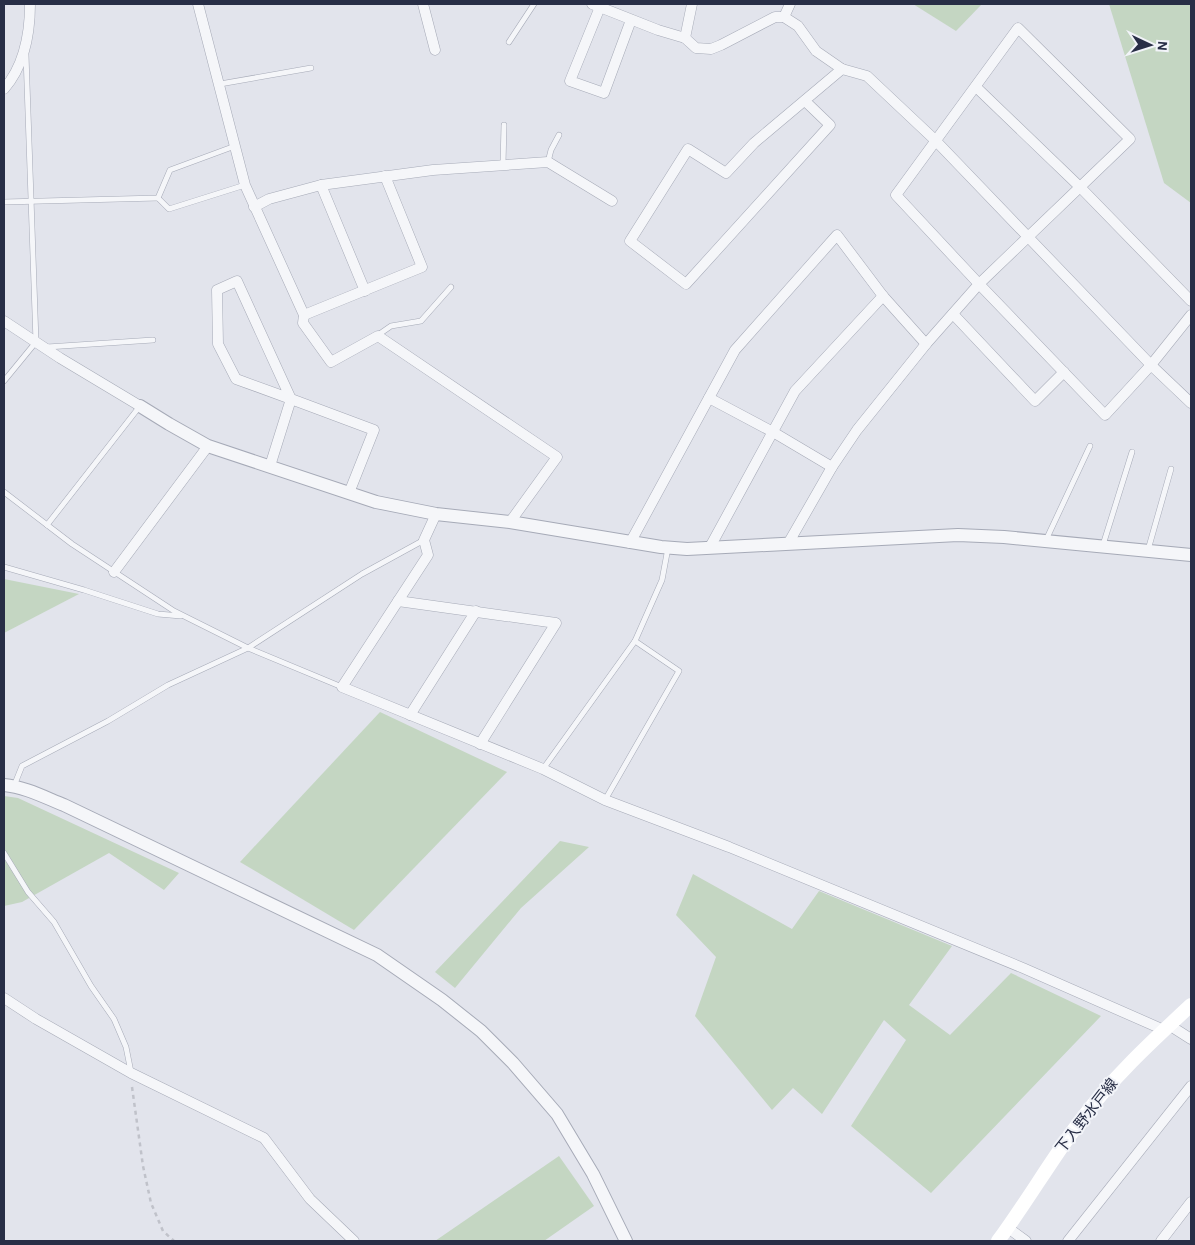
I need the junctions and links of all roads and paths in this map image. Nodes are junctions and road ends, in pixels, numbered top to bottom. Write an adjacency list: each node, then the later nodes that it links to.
1 (30, 4): 12 (street)
2 (198, 4): 16 (street)
3 (423, 4): 13 (street)
4 (534, 4): 11 (lane)
5 (692, 4): 10 (street)
6 (790, 4): 8 (street)
7 (598, 5): 9 (street); 9 (street)
8 (784, 17): 10 (street); 15 (street)
9 (631, 20): 10 (street)
10 (686, 38)
11 (509, 42)
12 (26, 47): 18 (street); 31 (lane)
13 (435, 50)
14 (312, 68): 16 (lane)
15 (842, 69): 19 (street); 22 (street)
16 (220, 84): 23 (street)
17 (976, 87): 22 (street); 29 (street); 29 (street)
18 (4, 89)
19 (805, 100): 19 (street)
20 (504, 125): 25 (lane)
21 (559, 135): 24 (lane)
22 (935, 140): 35 (street); 36 (street)
23 (235, 146): 27 (street); 30 (lane)
24 (548, 162): 25 (street); 32 (street)
25 (503, 164): 26 (street)
26 (385, 176): 28 (street); 38 (street)
27 (245, 185): 30 (lane); 34 (street)
28 (321, 186): 34 (street); 38 (street)
29 (1080, 187): 35 (street); 40 (street)
30 (158, 198): 31 (lane)
31 (31, 201): 33 (lane); 48 (lane)
32 (612, 201)
33 (4, 202)
34 (254, 207): 43 (street)
35 (1029, 237): 36 (street); 49 (street)
36 (979, 284): 41 (street); 50 (street)
37 (451, 287): 45 (lane)
38 (365, 291): 43 (street)
39 (884, 296): 47 (street); 52 (street); 56 (street)
40 (1191, 301)
41 (953, 314): 47 (street); 50 (street)
42 (1191, 314): 49 (street)
43 (304, 315): 45 (street)
44 (4, 321): 48 (street)
45 (378, 336): 66 (street)
46 (153, 340): 48 (lane)
47 (926, 344): 61 (street)
48 (40, 345): 51 (lane); 55 (street)
49 (1151, 365): 50 (street); 54 (street)
50 (1064, 372)
51 (4, 381)
52 (709, 398): 56 (street); 71 (street)
53 (292, 400): 53 (street); 60 (street); 64 (street)
54 (1191, 403)
55 (140, 406): 57 (street); 67 (lane)
56 (773, 432): 61 (street); 73 (street)
57 (208, 446): 60 (street); 78 (street)
58 (1090, 446): 69 (lane)
59 (1132, 452): 72 (lane)
60 (270, 466): 64 (street)
61 (832, 467): 70 (street)
62 (1171, 469): 75 (lane)
63 (4, 492): 67 (lane)
64 (349, 493): 65 (street)
65 (436, 514): 66 (street); 68 (street)
66 (510, 522): 71 (street)
67 (48, 525): 78 (lane)
68 (424, 540): 79 (street); 83 (lane)
69 (1046, 541): 70 (street); 72 (street)
70 (788, 542): 73 (street)
71 (630, 543): 74 (street)
72 (1103, 546): 75 (street)
73 (710, 547): 74 (street)
74 (668, 548): 82 (lane)
75 (1148, 551): 76 (street)
76 (1191, 555)
77 (4, 567): 81 (lane)
78 (114, 572): 81 (lane)
79 (398, 601): 80 (street); 84 (street)
80 (476, 611): 85 (street); 86 (street)
81 (184, 616): 83 (lane)
82 (635, 641): 87 (lane); 89 (lane)
83 (248, 648): 84 (lane); 88 (lane)
84 (342, 686): 85 (street)
85 (410, 715): 86 (street)
86 (480, 744): 87 (street)
87 (543, 769): 89 (street)
88 (9, 786): 101 (street)
89 (605, 800): 93 (street)
90 (4, 853): 95 (lane)
91 (4, 998): 95 (street)
92 (1191, 1005): 93 (main road, 下入野水戸線)
93 (1166, 1028): 94 (street); 98 (main road, 下入野水戸線)
94 (1191, 1039)
95 (131, 1073): 99 (path); 100 (street)
96 (1191, 1086): 104 (street)
97 (1191, 1202): 105 (street)
98 (1008, 1228): 102 (main road, 下入野水戸線); 103 (street)
99 (174, 1241)
100 (354, 1241)
101 (626, 1241)
102 (998, 1241)
103 (1026, 1241)
104 (1068, 1241)
105 (1160, 1241)

